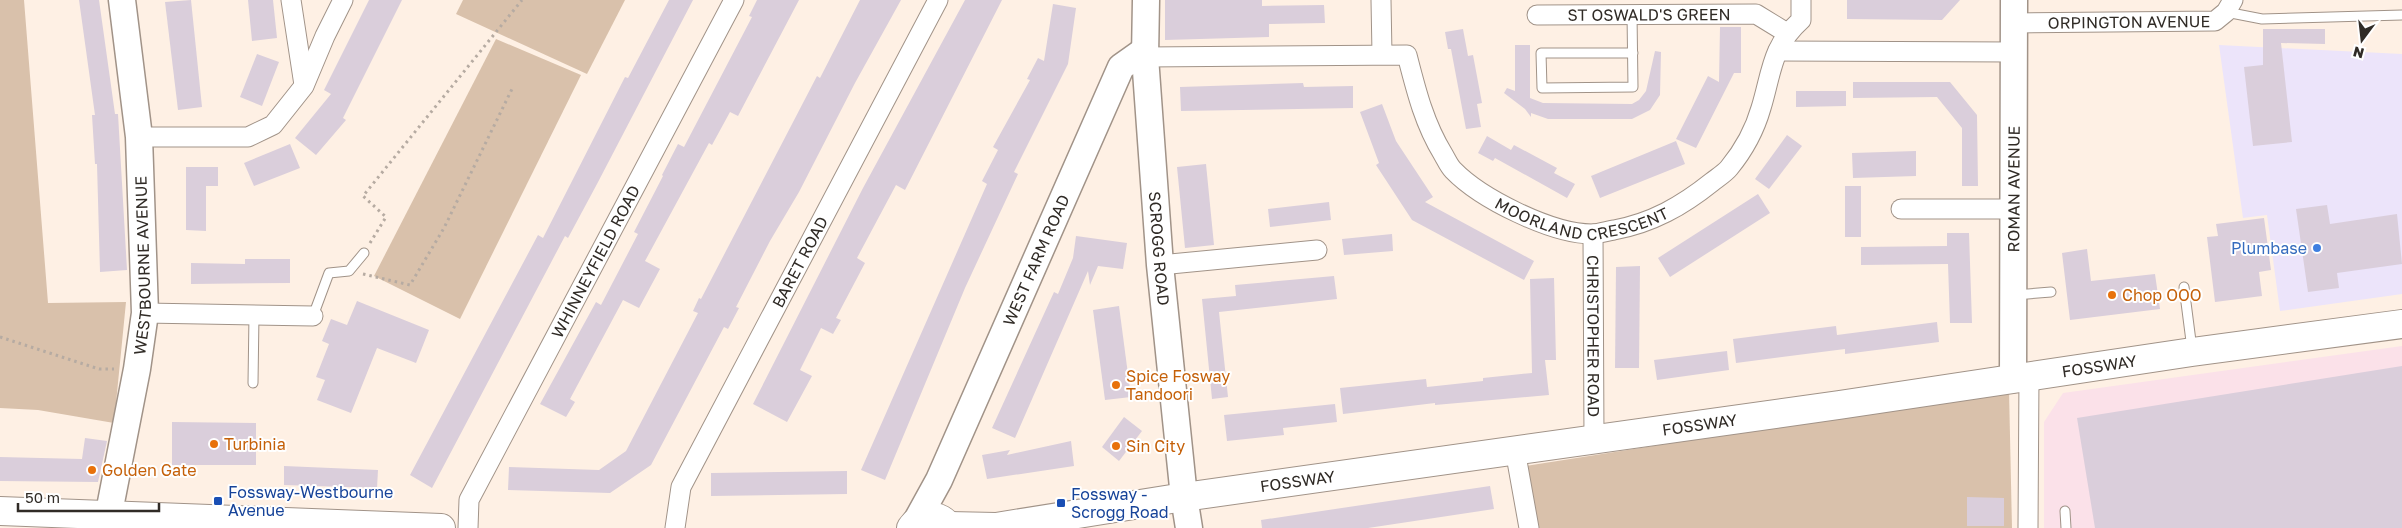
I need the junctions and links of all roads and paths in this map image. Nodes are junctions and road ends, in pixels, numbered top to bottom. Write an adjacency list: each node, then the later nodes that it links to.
1 (122, 0): 23 (street, WESTBOURNE AVENUE)
2 (291, 0): 21 (street)
3 (343, 0): 21 (street)
4 (522, 0): 28 (path)
5 (734, 0): 53 (street, WHINNEYFIELD ROAD)
6 (938, 0): 54 (street, BARET ROAD)
7 (1146, 0): 19 (street, SCROGG ROAD)
8 (1382, 0): 20 (street)
9 (1801, 0): 15 (street, MOORLAND CRESCENT)
10 (2230, 6): 11 (street, ORPINGTON AVENUE); 14 (lane)
11 (2014, 12): 17 (street, ROMAN AVENUE)
12 (1632, 14): 13 (street, ST OSWALD'S GREEN); 15 (street, ST OSWALD'S GREEN); 18 (lane)
13 (1537, 15)
14 (2402, 15)
15 (1787, 33): 16 (street, MOORLAND CRESCENT)
16 (1778, 51): 17 (street); 26 (street, MOORLAND CRESCENT)
17 (2014, 52): 25 (street, ROMAN AVENUE)
18 (1633, 53): 18 (lane)
19 (1145, 54): 20 (street, MOORLAND CRESCENT); 29 (street, SCROGG ROAD); 51 (street, WEST FARM ROAD)
20 (1382, 54): 26 (street, MOORLAND CRESCENT)
21 (304, 86): 23 (street)
22 (512, 89): 30 (path)
23 (139, 137): 34 (street, WESTBOURNE AVENUE)
24 (1901, 209): 25 (street)
25 (2015, 209): 33 (street, ROMAN AVENUE)
26 (1593, 234): 43 (street, CHRISTOPHER ROAD)
27 (1316, 250): 29 (street)
28 (364, 253): 30 (lane)
29 (1160, 266): 45 (street, SCROGG ROAD)
30 (349, 271): 36 (lane)
31 (2184, 287): 39 (lane)
32 (2051, 292): 33 (lane)
33 (2015, 295): 41 (street, ROMAN AVENUE)
34 (145, 314): 35 (street); 40 (street, WESTBOURNE AVENUE)
35 (254, 315): 36 (street); 42 (lane)
36 (313, 316)
37 (2402, 324): 39 (main road, FOSSWAY)
38 (0, 337): 40 (path)
39 (2192, 352): 41 (main road, FOSSWAY)
40 (137, 369): 48 (street, WESTBOURNE AVENUE)
41 (2021, 377): 43 (main road, FOSSWAY); 58 (street)
42 (253, 383)
43 (1594, 438): 44 (main road, FOSSWAY)
44 (1514, 450): 45 (main road, FOSSWAY); 57 (street)
45 (1184, 497): 55 (main road, FOSSWAY); 56 (street, SCROGG ROAD)
46 (0, 511): 48 (main road)
47 (2065, 511): 59 (lane)
48 (107, 522): 49 (main road)
49 (213, 524): 50 (main road)
50 (289, 525): 52 (main road)
51 (926, 525): 55 (main road, FOSSWAY)
52 (441, 528)
53 (468, 528)
54 (675, 528)
55 (995, 528)
56 (1189, 528)
57 (1529, 528)
58 (2028, 528)
59 (2066, 528)

